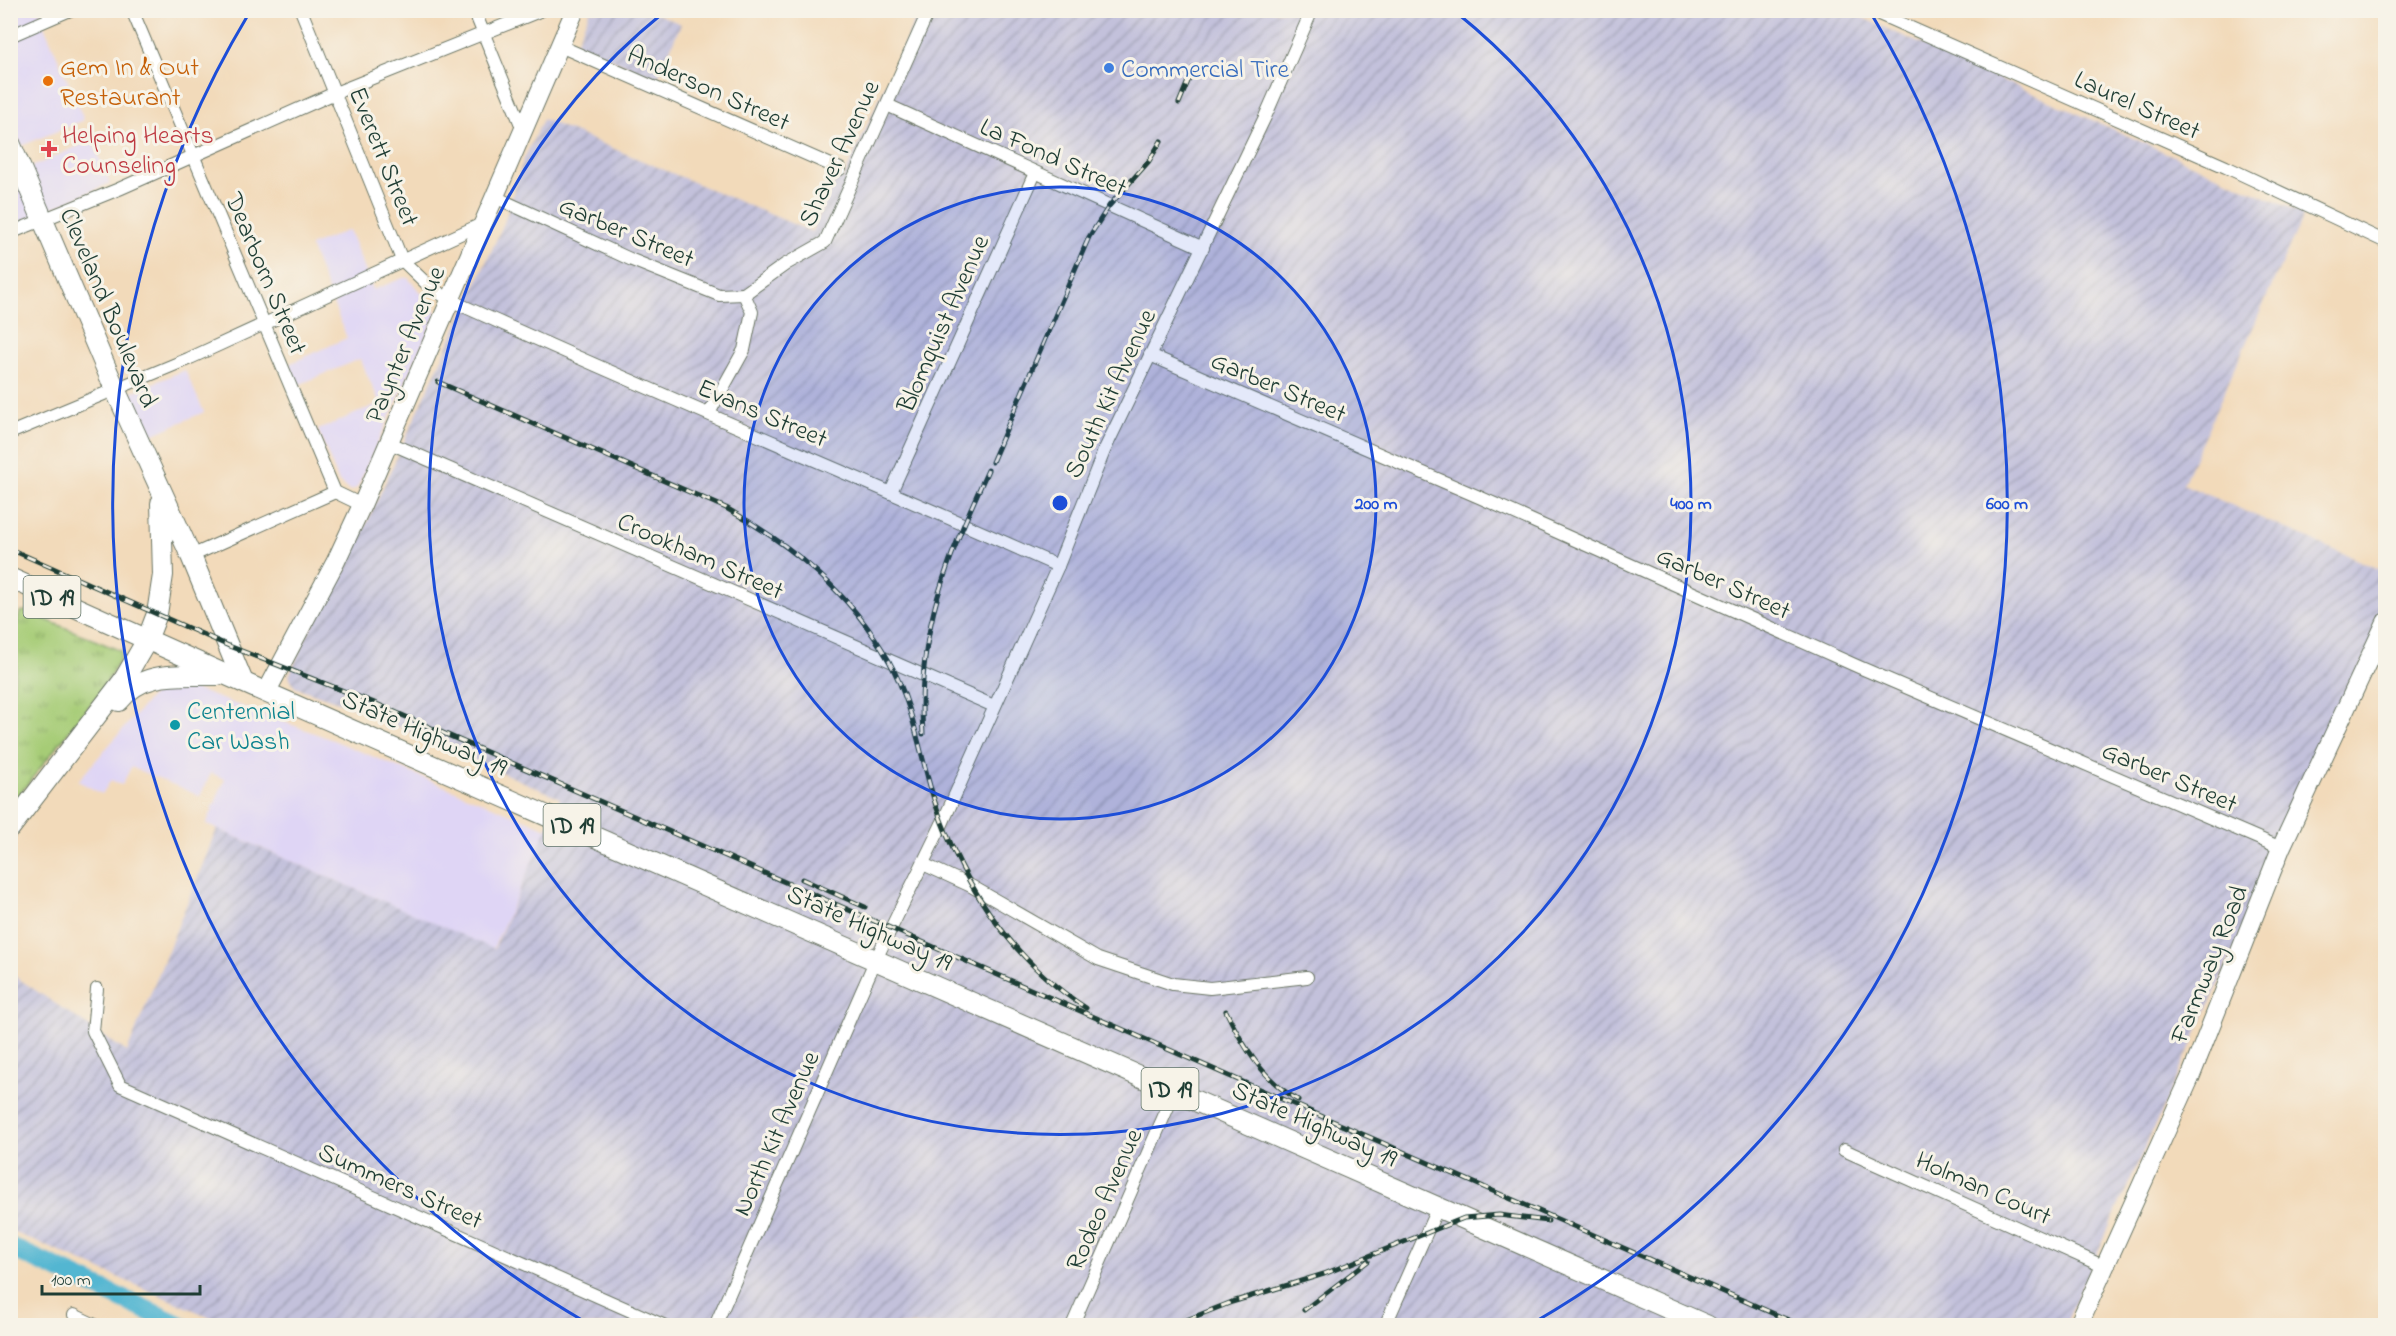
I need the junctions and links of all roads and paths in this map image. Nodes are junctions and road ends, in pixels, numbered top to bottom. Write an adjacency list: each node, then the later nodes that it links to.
1 (70, 10): 11 (street)
2 (132, 10): 17 (street, Dearborn Street)
3 (301, 10): 13 (street, Everett Street)
4 (474, 10): 10 (street)
5 (542, 10): 10 (street)
6 (575, 10): 12 (main road, Paynter Avenue)
7 (929, 10): 14 (street, Shaver Avenue)
8 (1312, 10): 25 (street, South Kit Avenue)
9 (1870, 10): 24 (street, Laurel Street)
10 (483, 34): 13 (street); 15 (street)
11 (10, 36)
12 (560, 46): 15 (main road, Paynter Avenue); 18 (street, Anderson Street)
13 (336, 93): 17 (street); 26 (street, Everett Street)
14 (887, 105): 19 (street, La Fond Street); 27 (street, Shaver Avenue)
15 (524, 132): 20 (main road, Paynter Avenue)
16 (10, 143): 21 (main road, Cleveland Boulevard)
17 (193, 156): 21 (street); 29 (street, Dearborn Street)
18 (840, 169)
19 (1035, 173): 25 (street, La Fond Street); 37 (street, Blomquist Avenue)
20 (495, 197): 22 (main road, Paynter Avenue); 27 (street, Garber Street)
21 (42, 219): 23 (street); 31 (main road, Cleveland Boulevard)
22 (484, 223): 26 (street); 28 (main road, Paynter Avenue)
23 (10, 233)
24 (2385, 242)
25 (1203, 248): 30 (street, South Kit Avenue)
26 (402, 260): 28 (street, Everett Street); 29 (street)
27 (744, 294): 32 (street)
28 (450, 300): 32 (street, Evans Street); 34 (main road, Paynter Avenue)
29 (265, 324): 31 (street); 36 (street, Dearborn Street)
30 (1150, 356): 40 (street, South Kit Avenue); 50 (street, Garber Street)
31 (115, 389): 33 (street); 35 (main road, Cleveland Boulevard)
32 (709, 413): 37 (street, Evans Street)
33 (10, 433)
34 (390, 443): 38 (main road, Paynter Avenue); 47 (street, Crookham Street)
35 (160, 492): 39 (main road, Cleveland Boulevard); 43 (main road)
36 (335, 492): 38 (street); 39 (street)
37 (891, 492): 40 (street, Evans Street)
38 (362, 505): 46 (main road, Paynter Avenue)
39 (191, 556): 45 (main road, Cleveland Boulevard)
40 (1058, 566): 47 (street, South Kit Avenue)
41 (10, 578): 43 (main road, State Highway 19 / ID 19)
42 (2385, 622): 50 (main road, Farmway Road)
43 (147, 640): 44 (main road, State Highway 19 / ID 19); 48 (main road)
44 (224, 674): 45 (main road, State Highway 19 / ID 19); 49 (main road)
45 (243, 682): 46 (main road, State Highway 19 / ID 19)
46 (267, 691): 52 (main road, State Highway 19 / ID 19)
47 (994, 706): 51 (street, South Kit Avenue)
48 (10, 828)
49 (10, 841)
50 (2281, 849): 58 (main road, Farmway Road)
51 (923, 864): 52 (street, South Kit Avenue); 53 (street)
52 (876, 959): 55 (main road, State Highway 19 / ID 19); 62 (street, North Kit Avenue)
53 (1307, 977)
54 (97, 988): 61 (street, Summers Street)
55 (1175, 1091): 57 (main road, State Highway 19 / ID 19); 63 (street, Rodeo Avenue)
56 (1844, 1150): 58 (street, Holman Court)
57 (1438, 1207): 64 (street); 65 (main road, State Highway 19 / ID 19)
58 (2105, 1267): 66 (main road, Farmway Road)
59 (74, 1315): 60 (street)
60 (97, 1326)
61 (665, 1326)
62 (715, 1326)
63 (1072, 1326)
64 (1385, 1326)
65 (1708, 1326)
66 (2078, 1326)

